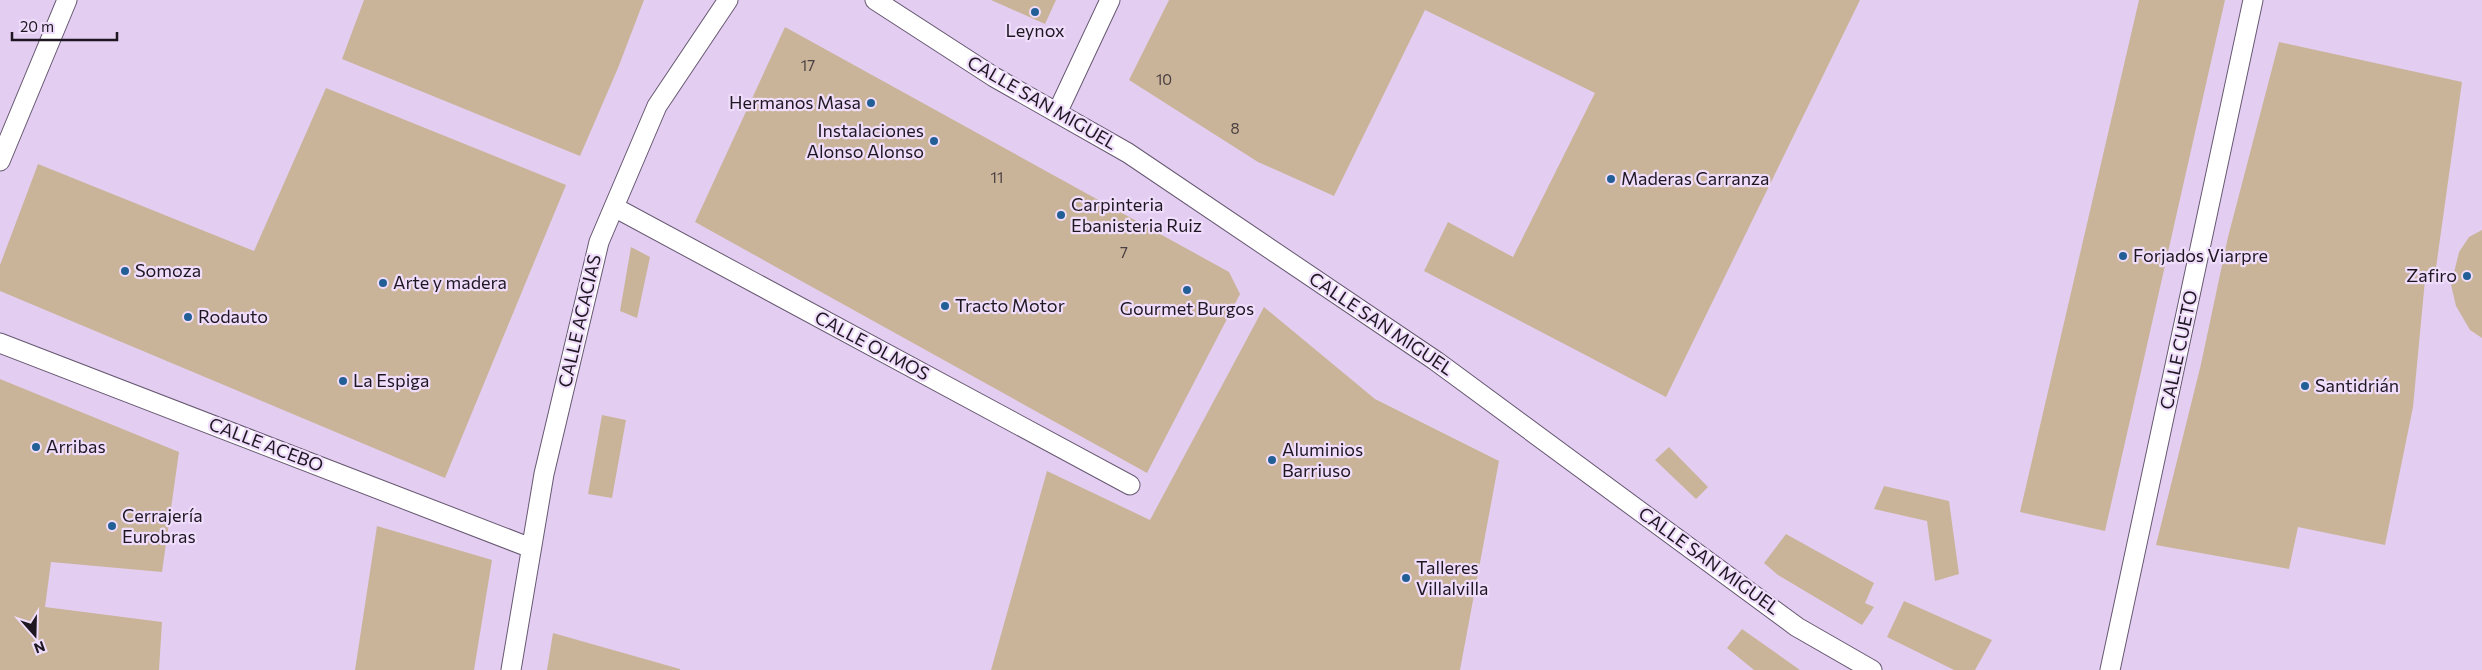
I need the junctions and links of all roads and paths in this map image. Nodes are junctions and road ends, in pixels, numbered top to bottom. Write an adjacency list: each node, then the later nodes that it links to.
1 (66, 0): 7 (lane)
2 (728, 0): 8 (lane, CALLE ACACIAS)
3 (875, 0): 6 (lane, CALLE SAN MIGUEL)
4 (1110, 0): 6 (lane)
5 (2253, 0): 14 (lane, CALLE CUETO)
6 (1058, 113): 13 (lane, CALLE SAN MIGUEL)
7 (0, 161)
8 (614, 207): 10 (lane, CALLE OLMOS); 11 (lane, CALLE ACACIAS)
9 (0, 343): 11 (lane, CALLE ACEBO)
10 (1130, 485)
11 (532, 548): 12 (lane, CALLE ACACIAS)
12 (511, 670)
13 (1872, 670)
14 (2110, 670)

